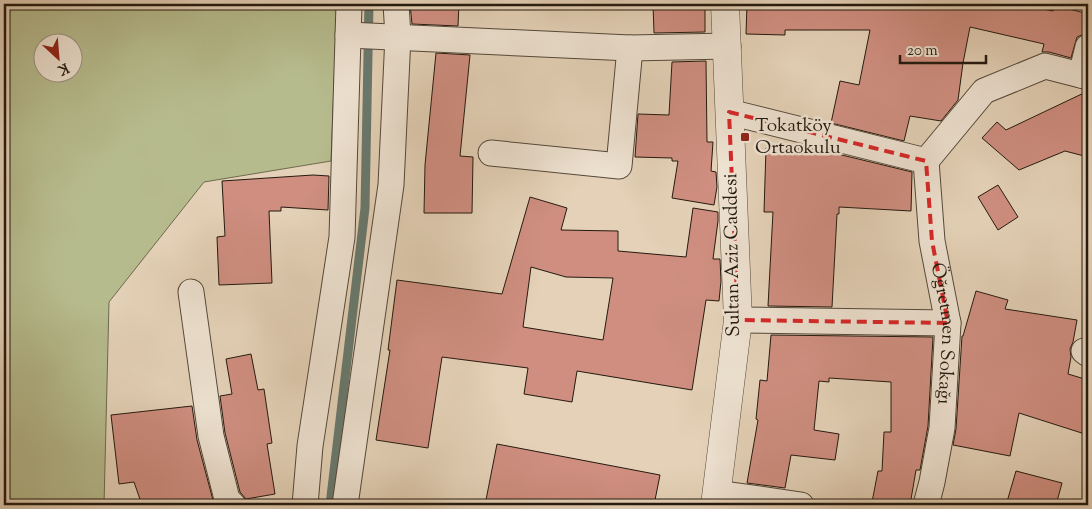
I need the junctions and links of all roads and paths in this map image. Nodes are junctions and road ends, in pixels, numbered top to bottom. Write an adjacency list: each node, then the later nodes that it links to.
1 (349, 4): 4 (street)
2 (396, 4): 5 (street)
3 (725, 4): 6 (street, Sultan Aziz Caddesi)
4 (348, 34): 5 (street); 18 (street)
5 (398, 36): 8 (street); 19 (street)
6 (728, 46): 8 (street); 10 (street, Sultan Aziz Caddesi)
7 (1088, 47): 9 (street)
8 (630, 48): 11 (street)
9 (1085, 76): 12 (street)
10 (729, 112): 12 (street); 14 (street, Sultan Aziz Caddesi)
11 (491, 153)
12 (926, 161): 15 (street, Öğretmen Sokağı)
13 (191, 292): 17 (street)
14 (738, 320): 15 (street); 16 (street, Sultan Aziz Caddesi)
15 (948, 322): 21 (street, Öğretmen Sokağı)
16 (716, 499): 20 (street)
17 (233, 505)
18 (306, 505)
19 (345, 505)
20 (801, 505)
21 (926, 505)

